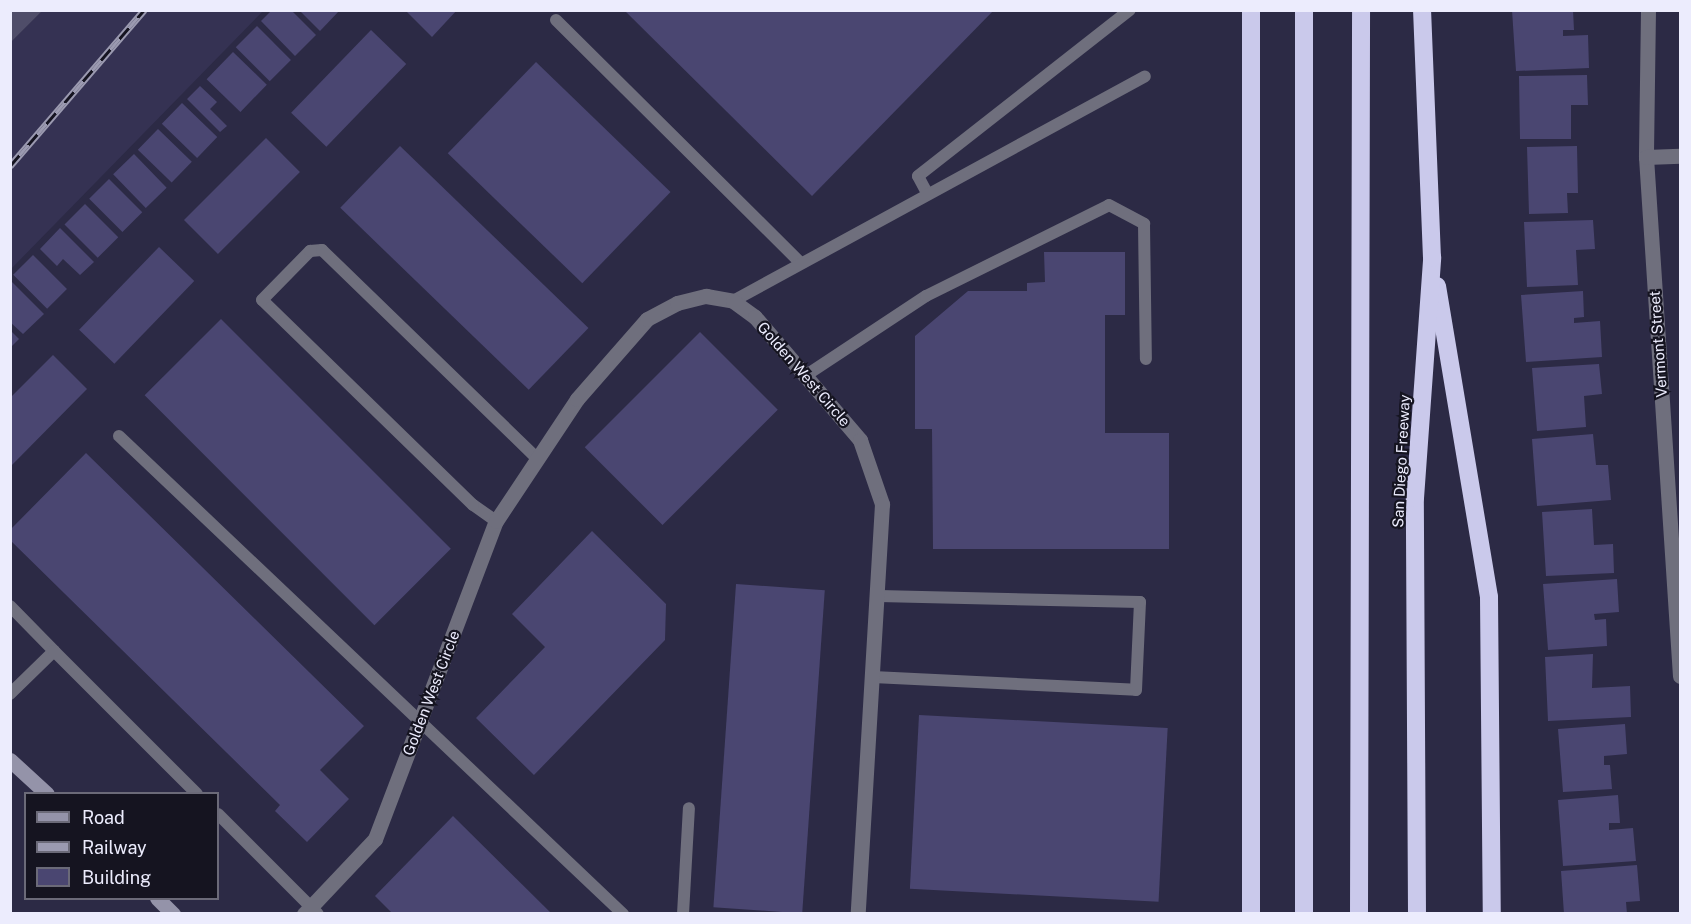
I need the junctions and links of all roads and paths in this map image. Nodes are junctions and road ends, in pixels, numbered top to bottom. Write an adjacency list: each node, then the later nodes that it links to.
1 (1130, 10): 11 (lane)
2 (1251, 10): 39 (highway)
3 (1304, 10): 40 (highway)
4 (1360, 10): 41 (highway)
5 (1422, 10): 12 (highway, San Diego Freeway)
6 (1648, 10): 10 (street, Vermont Street)
7 (556, 20): 13 (lane)
8 (1144, 76): 11 (lane)
9 (1680, 156): 10 (street)
10 (1646, 157): 22 (street, Vermont Street)
11 (927, 193): 13 (lane)
12 (1432, 258): 42 (highway, San Diego Freeway); 43 (highway)
13 (800, 262): 14 (lane)
14 (733, 301): 16 (street, Golden West Circle); 18 (street, Golden West Circle)
15 (1146, 359): 16 (lane)
16 (805, 376): 20 (street, Golden West Circle)
17 (119, 436): 27 (lane)
18 (537, 459): 19 (street, Golden West Circle); 19 (lane)
19 (496, 521): 27 (street, Golden West Circle)
20 (879, 596): 25 (street, Golden West Circle); 25 (lane)
21 (10, 606): 23 (lane)
22 (1678, 613): 24 (street, Vermont Street)
23 (54, 651): 26 (lane); 30 (lane)
24 (1680, 676)
25 (873, 677): 38 (street, Golden West Circle)
26 (10, 694)
27 (420, 722): 34 (street, Golden West Circle); 36 (lane)
28 (10, 760): 29 (main road)
29 (45, 792)
30 (195, 792)
31 (689, 808): 37 (lane)
32 (219, 815): 34 (lane)
33 (159, 900): 35 (main road)
34 (311, 911)
35 (172, 914)
36 (623, 914)
37 (683, 914)
38 (858, 914)
39 (1251, 914)
40 (1304, 914)
41 (1359, 914)
42 (1417, 914)
43 (1492, 914)

